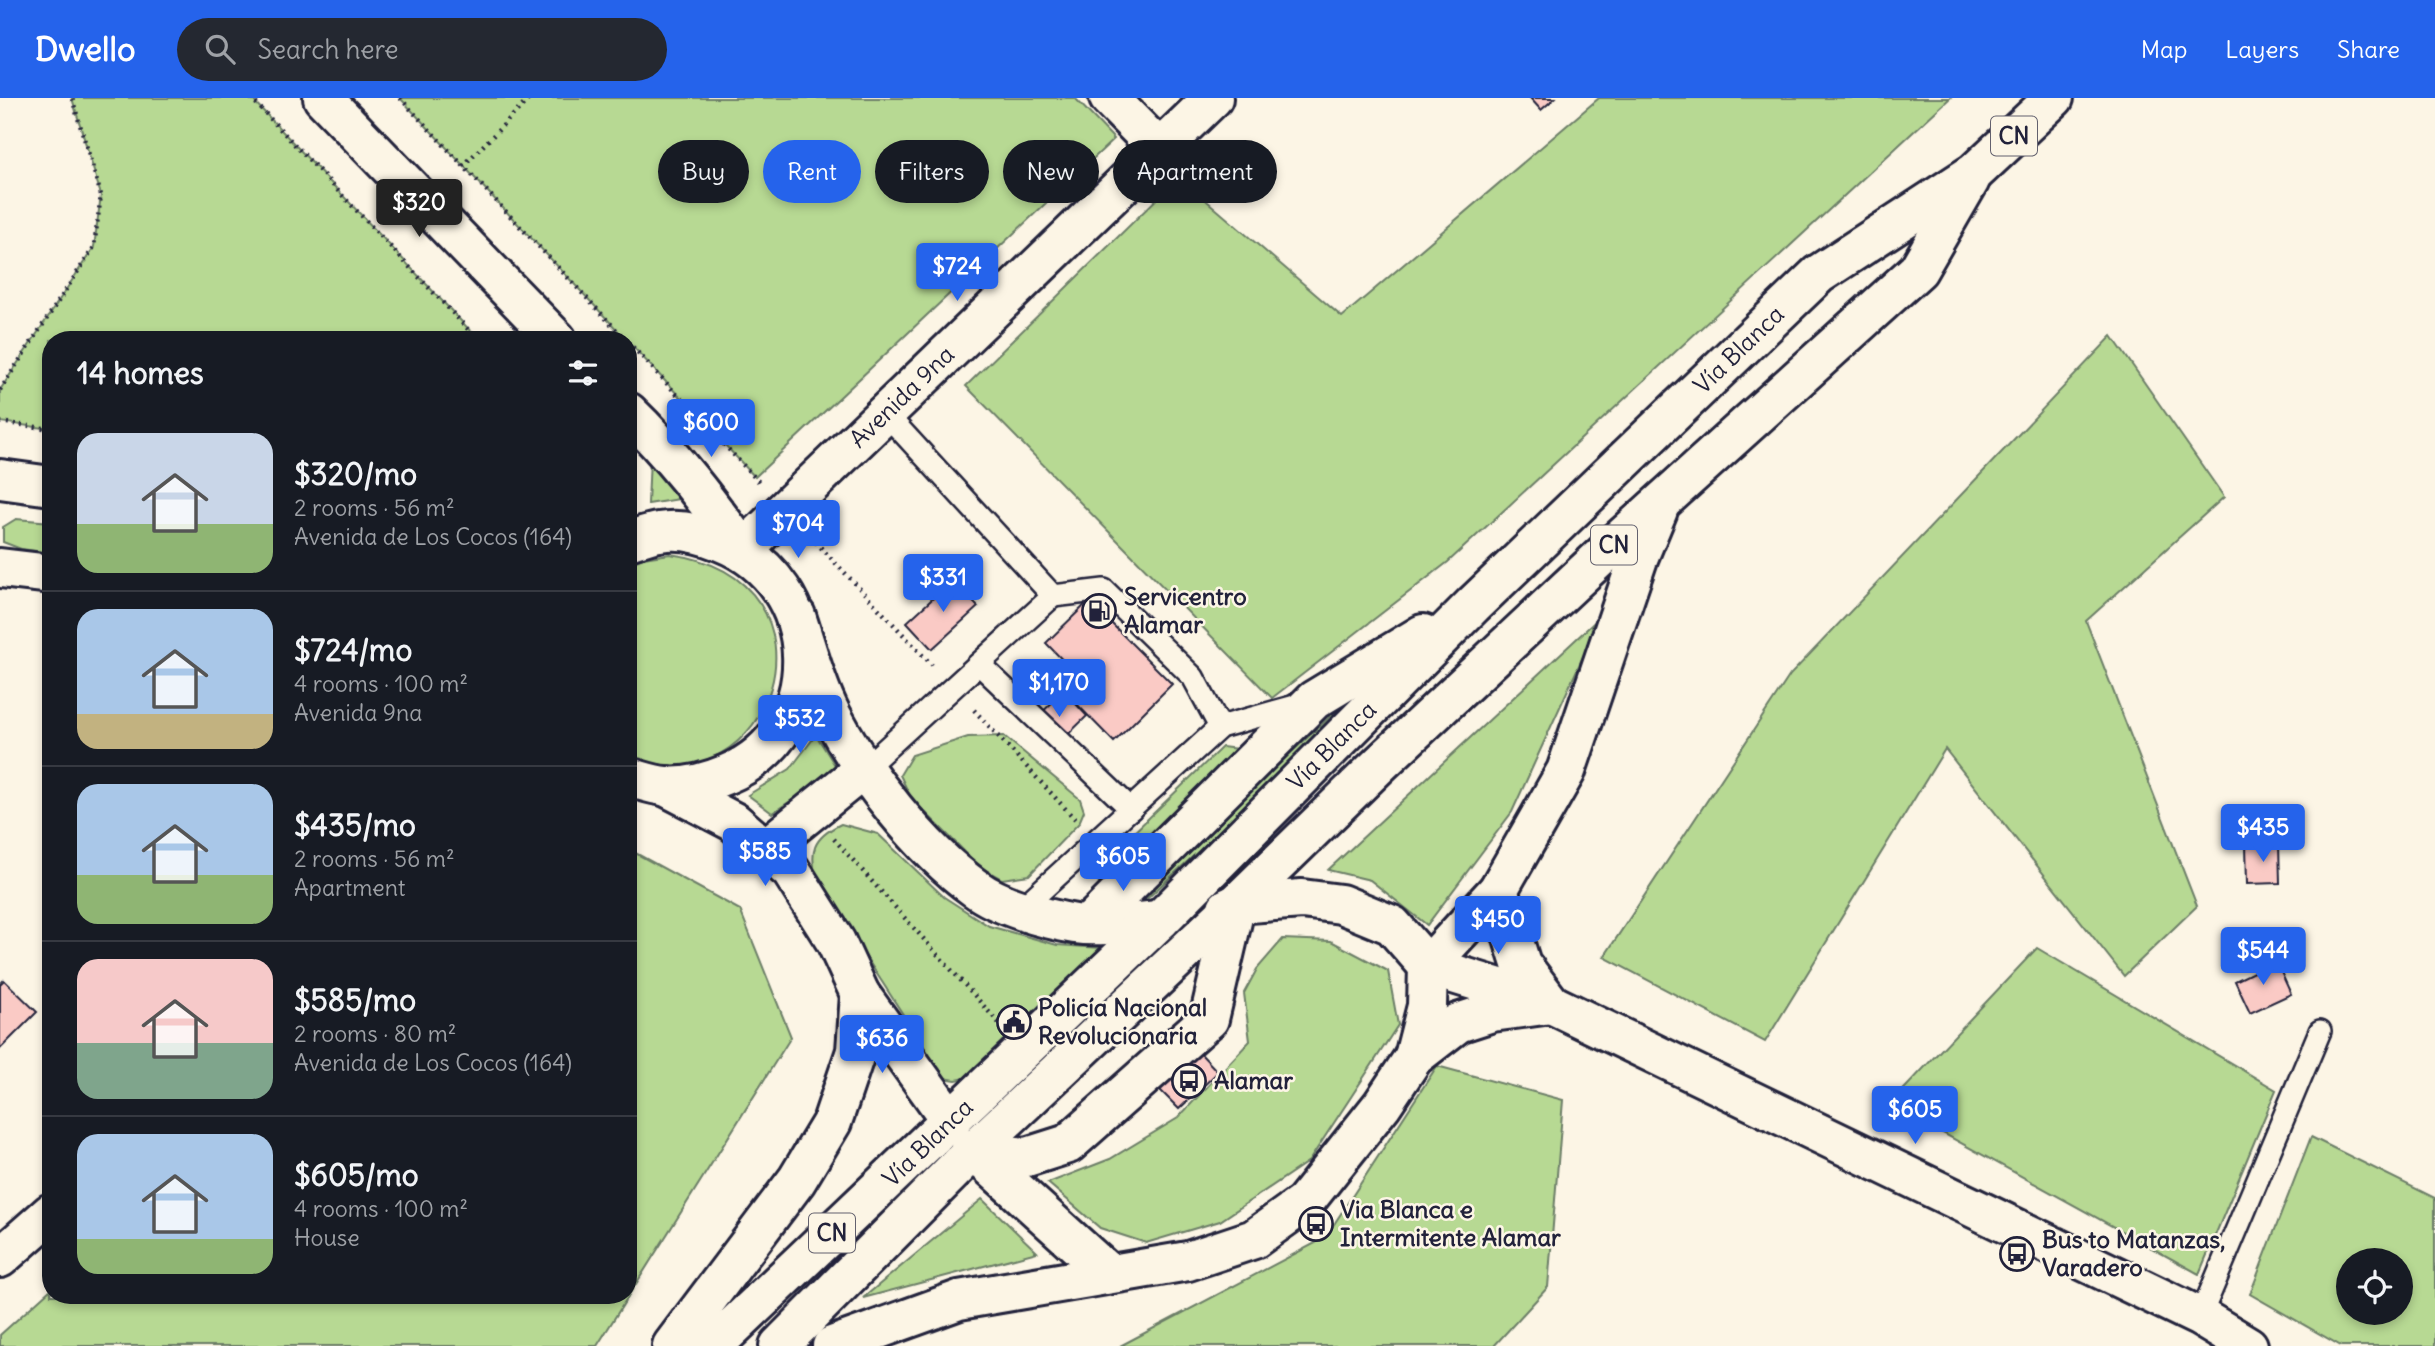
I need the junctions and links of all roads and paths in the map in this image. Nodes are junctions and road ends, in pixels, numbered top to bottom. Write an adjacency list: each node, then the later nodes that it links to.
1 (72, 98): 18 (path)
2 (251, 98): 14 (path)
3 (323, 98): 15 (main road)
4 (400, 98): 11 (path)
5 (530, 98): 11 (path)
6 (1109, 98): 9 (main road)
7 (1213, 98): 10 (main road, Avenida 9na)
8 (2054, 98): 12 (main road, Vía Blanca / CN)
9 (1150, 140)
10 (1169, 140)
11 (463, 166): 16 (path)
12 (1974, 173): 25 (main road, Vía Blanca / CN); 32 (main road, Vía Blanca / CN)
13 (1113, 193): 19 (main road, Avenida 9na)
14 (470, 331)
15 (548, 331)
16 (618, 331)
17 (637, 352): 26 (path)
18 (0, 390)
19 (885, 413): 26 (main road, Avenida 9na); 31 (lane)
20 (637, 421): 28 (main road)
21 (0, 422): 22 (path)
22 (42, 428)
23 (0, 479): 24 (main road)
24 (42, 485)
25 (1662, 501): 45 (main road); 46 (main road, Vía Blanca / CN)
26 (785, 509): 28 (main road, Avenida 9na); 35 (path)
27 (637, 538): 28 (main road)
28 (743, 550): 33 (main road)
29 (0, 568): 30 (main road)
30 (42, 573)
31 (1053, 596): 34 (lane); 37 (lane)
32 (1473, 605): 36 (main road); 48 (main road, Vía Blanca / CN)
33 (796, 616): 38 (main road); 40 (main road)
34 (979, 664): 35 (lane); 41 (lane)
35 (953, 688): 38 (lane); 43 (path)
36 (1314, 700): 37 (lane); 49 (main road)
37 (1220, 727): 41 (lane)
38 (865, 768): 42 (main road); 47 (main road)
39 (637, 779): 40 (main road)
40 (665, 786): 44 (main road)
41 (1131, 809): 43 (lane)
42 (810, 813): 44 (main road); 54 (path)
43 (1096, 841): 47 (lane)
44 (766, 848): 51 (main road)
45 (1499, 890): 50 (main road); 52 (main road)
46 (1237, 904): 48 (main road); 50 (main road); 57 (main road, Vía Blanca / CN); 57 (main road)
47 (1021, 909): 49 (main road)
48 (1160, 919): 49 (main road); 54 (main road, Vía Blanca / CN)
49 (1088, 924)
50 (1428, 966): 52 (main road); 55 (main road)
51 (860, 994): 56 (main road); 62 (main road)
52 (1550, 1004): 55 (main road); 61 (main road)
53 (2320, 1031): 61 (lane)
54 (1024, 1050): 56 (main road, Vía Blanca / CN)
55 (1414, 1057): 60 (main road)
56 (951, 1121): 57 (main road); 63 (main road, Vía Blanca / CN)
57 (972, 1152): 60 (main road); 64 (main road, Vía Blanca / CN)
58 (42, 1221): 59 (main road)
59 (0, 1258)
60 (1108, 1273): 65 (main road)
61 (2200, 1317): 66 (main road)
62 (672, 1346)
63 (713, 1346)
64 (779, 1346)
65 (832, 1346)
66 (2248, 1346)

